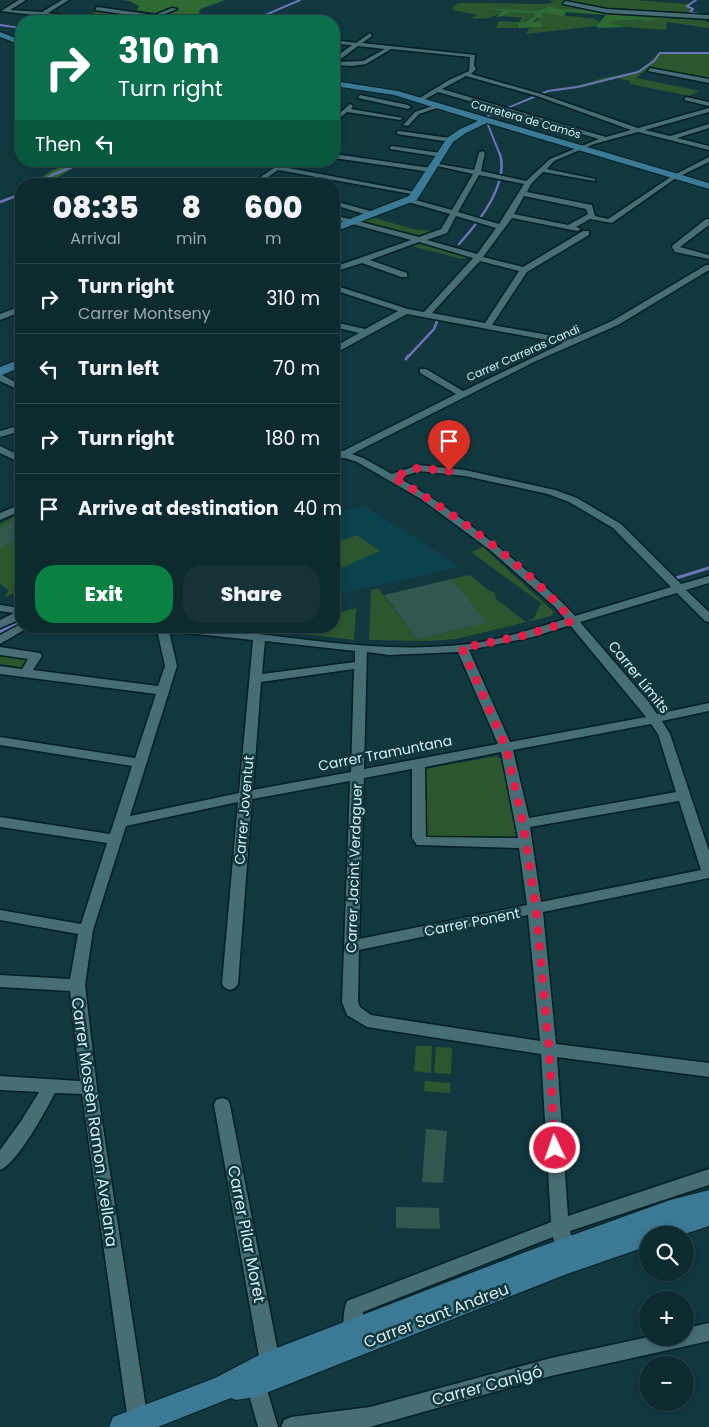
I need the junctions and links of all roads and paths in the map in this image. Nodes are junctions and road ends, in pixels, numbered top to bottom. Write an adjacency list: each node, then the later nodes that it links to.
1 (24, 0): 7 (street)
2 (66, 0): 8 (street)
3 (567, 1): 12 (street)
4 (104, 4): 5 (street)
5 (97, 8): 9 (street); 10 (street)
6 (174, 9): 11 (street)
7 (2, 12): 8 (street)
8 (41, 15)
9 (86, 15)
10 (142, 15)
11 (160, 15)
12 (709, 17)
13 (0, 34): 15 (street)
14 (370, 36): 17 (street)
15 (15, 40)
16 (340, 42): 17 (street)
17 (358, 44): 18 (street); 19 (street)
18 (391, 46): 20 (street); 22 (street)
19 (340, 58)
20 (340, 63)
21 (650, 70): 23 (street)
22 (465, 74): 26 (street); 42 (street)
23 (709, 81)
24 (340, 85): 25 (street, Carretera de Camós)
25 (368, 88): 27 (street); 29 (street, Carretera de Camós)
26 (438, 90): 29 (street); 45 (street)
27 (360, 97): 32 (street); 33 (street)
28 (686, 99): 30 (street)
29 (420, 100): 31 (street, Carretera de Camós)
30 (709, 104)
31 (438, 106): 38 (street, Carretera de Camós); 40 (street)
32 (408, 108)
33 (346, 110): 36 (street); 37 (street)
34 (709, 110): 35 (street)
35 (692, 115): 39 (street); 42 (street)
36 (340, 116)
37 (400, 118)
38 (487, 120): 46 (street); 47 (street, Carretera de Camós)
39 (709, 121)
40 (406, 125)
41 (709, 126): 44 (street)
42 (637, 130): 44 (street); 45 (street)
43 (399, 133): 46 (street)
44 (669, 138): 49 (street)
45 (606, 139): 47 (street)
46 (450, 140): 51 (street)
47 (579, 147): 56 (street); 58 (street, Carretera de Camós)
48 (392, 148): 51 (street)
49 (709, 148)
50 (482, 153): 57 (street)
51 (441, 155): 54 (street)
52 (340, 157): 54 (street)
53 (709, 159): 58 (street)
54 (433, 167): 57 (street); 66 (street)
55 (278, 168): 59 (street); 60 (street)
56 (542, 170): 62 (street); 63 (street)
57 (477, 173): 63 (street); 68 (street)
58 (677, 176): 64 (street, Carretera de Camós); 71 (street)
59 (262, 178)
60 (336, 178)
61 (340, 179): 66 (street)
62 (593, 180)
63 (528, 183): 65 (street)
64 (709, 186)
65 (522, 193): 70 (street); 71 (street)
66 (414, 196): 68 (street); 69 (street)
67 (340, 205): 69 (street)
68 (456, 213): 76 (street); 78 (street)
69 (371, 214): 73 (street)
70 (510, 215): 76 (street); 77 (street)
71 (589, 217): 77 (street)
72 (340, 218): 73 (street)
73 (353, 221): 75 (street); 78 (street)
74 (709, 221): 79 (street)
75 (340, 226)
76 (500, 227): 80 (street)
77 (570, 227): 84 (street)
78 (420, 240): 80 (street); 81 (street)
79 (709, 257)
80 (478, 258): 84 (street); 89 (street)
81 (362, 260): 83 (street); 85 (street)
82 (709, 267): 94 (street, Carrer Carreras Candi)
83 (340, 268)
84 (524, 270): 92 (street)
85 (404, 275)
86 (340, 288): 88 (street)
87 (15, 311): 90 (street)
88 (406, 311): 89 (street); 93 (street)
89 (427, 314): 92 (street)
90 (0, 317)
91 (340, 326): 93 (street)
92 (487, 326): 94 (street)
93 (365, 332): 95 (street)
94 (572, 342): 101 (street, Carrer Carreras Candi)
95 (340, 347)
96 (15, 366): 98 (street)
97 (423, 371): 101 (street)
98 (0, 372)
99 (0, 377): 100 (street)
100 (15, 385)
101 (462, 394): 105 (street, Carrer Carreras Candi)
102 (15, 430): 103 (street)
103 (0, 434)
104 (0, 449): 107 (street)
105 (340, 454)
106 (340, 456): 108 (street, Carrer Límits)
107 (15, 457)
108 (393, 477): 112 (street); 117 (street, Carrer Límits)
109 (15, 510): 110 (street)
110 (0, 517)
111 (709, 579): 112 (street)
112 (679, 588): 116 (street); 117 (street)
113 (0, 608): 114 (street)
114 (15, 611)
115 (15, 616): 118 (street)
116 (709, 619)
117 (572, 621): 125 (street); 134 (street, Carrer Límits)
118 (0, 625)
119 (15, 632): 124 (street)
120 (16, 633): 127 (street)
121 (162, 633): 132 (street, Carrer Mossèn Ramon Avellana)
122 (223, 633): 123 (street)
123 (259, 637): 126 (street); 131 (street, Carrer Joventut)
124 (0, 640)
125 (462, 648): 126 (street); 136 (street)
126 (361, 649): 128 (street, Carrer Jacint Verdaguer)
127 (0, 651): 130 (street)
128 (360, 665): 131 (street); 139 (street, Carrer Jacint Verdaguer)
129 (0, 670): 130 (street)
130 (25, 673): 132 (street)
131 (255, 679): 141 (street, Carrer Joventut)
132 (164, 691): 137 (street, Carrer Mossèn Ramon Avellana)
133 (709, 707): 134 (street, Carrer Tramuntana)
134 (655, 719): 136 (street, Carrer Tramuntana); 140 (street, Carrer Límits)
135 (0, 742): 137 (street)
136 (506, 747): 138 (street, Carrer Tramuntana); 144 (street)
137 (140, 762): 143 (street, Carrer Mossèn Ramon Avellana)
138 (418, 763): 139 (street, Carrer Tramuntana); 146 (street)
139 (357, 775): 141 (street, Carrer Tramuntana); 151 (street, Carrer Jacint Verdaguer)
140 (685, 795): 144 (street); 147 (street, Carrer Límits)
141 (246, 796): 143 (street, Carrer Tramuntana); 153 (street, Carrer Joventut)
142 (0, 822): 145 (street)
143 (122, 822): 145 (street, Carrer Mossèn Ramon Avellana)
144 (523, 824): 146 (street)
145 (116, 840): 150 (street, Carrer Mossèn Ramon Avellana)
146 (525, 843): 148 (street)
147 (709, 872): 148 (street, Carrer Ponent)
148 (536, 909): 151 (street, Carrer Ponent); 155 (street)
149 (0, 915): 150 (street)
150 (86, 930): 154 (street, Carrer Mossèn Ramon Avellana)
151 (352, 946): 155 (street, Carrer Jacint Verdaguer)
152 (0, 981): 154 (street)
153 (230, 984)
154 (77, 985): 159 (street, Carrer Mossèn Ramon Avellana)
155 (549, 1049): 156 (street); 168 (street)
156 (709, 1070)
157 (0, 1084): 158 (street)
158 (48, 1086): 159 (street); 161 (street)
159 (89, 1088): 177 (street, Carrer Mossèn Ramon Avellana)
160 (222, 1105): 176 (street, Carrer Pilar Moret)
161 (0, 1163)
162 (709, 1177): 168 (street)
163 (709, 1201): 168 (street, Carrer Sant Andreu)
164 (709, 1209): 166 (street)
165 (709, 1215): 167 (street, Carrer Sant Andreu)
166 (667, 1226)
167 (676, 1226)
168 (562, 1237): 170 (street); 171 (street, Carrer Sant Andreu); 172 (street)
169 (639, 1238): 170 (street, Carrer Sant Andreu)
170 (484, 1296): 176 (street, Carrer Sant Andreu)
171 (398, 1314): 172 (street, Carrer Sant Andreu); 176 (street)
172 (354, 1319): 176 (street, Carrer Sant Andreu)
173 (709, 1332): 174 (street, Carrer Canigó)
174 (694, 1335)
175 (644, 1346): 179 (street, Carrer Canigó)
176 (266, 1373): 177 (street, Carrer Sant Andreu); 178 (street, Carrer Pilar Moret)
177 (130, 1424)
178 (268, 1427)
179 (291, 1427)

